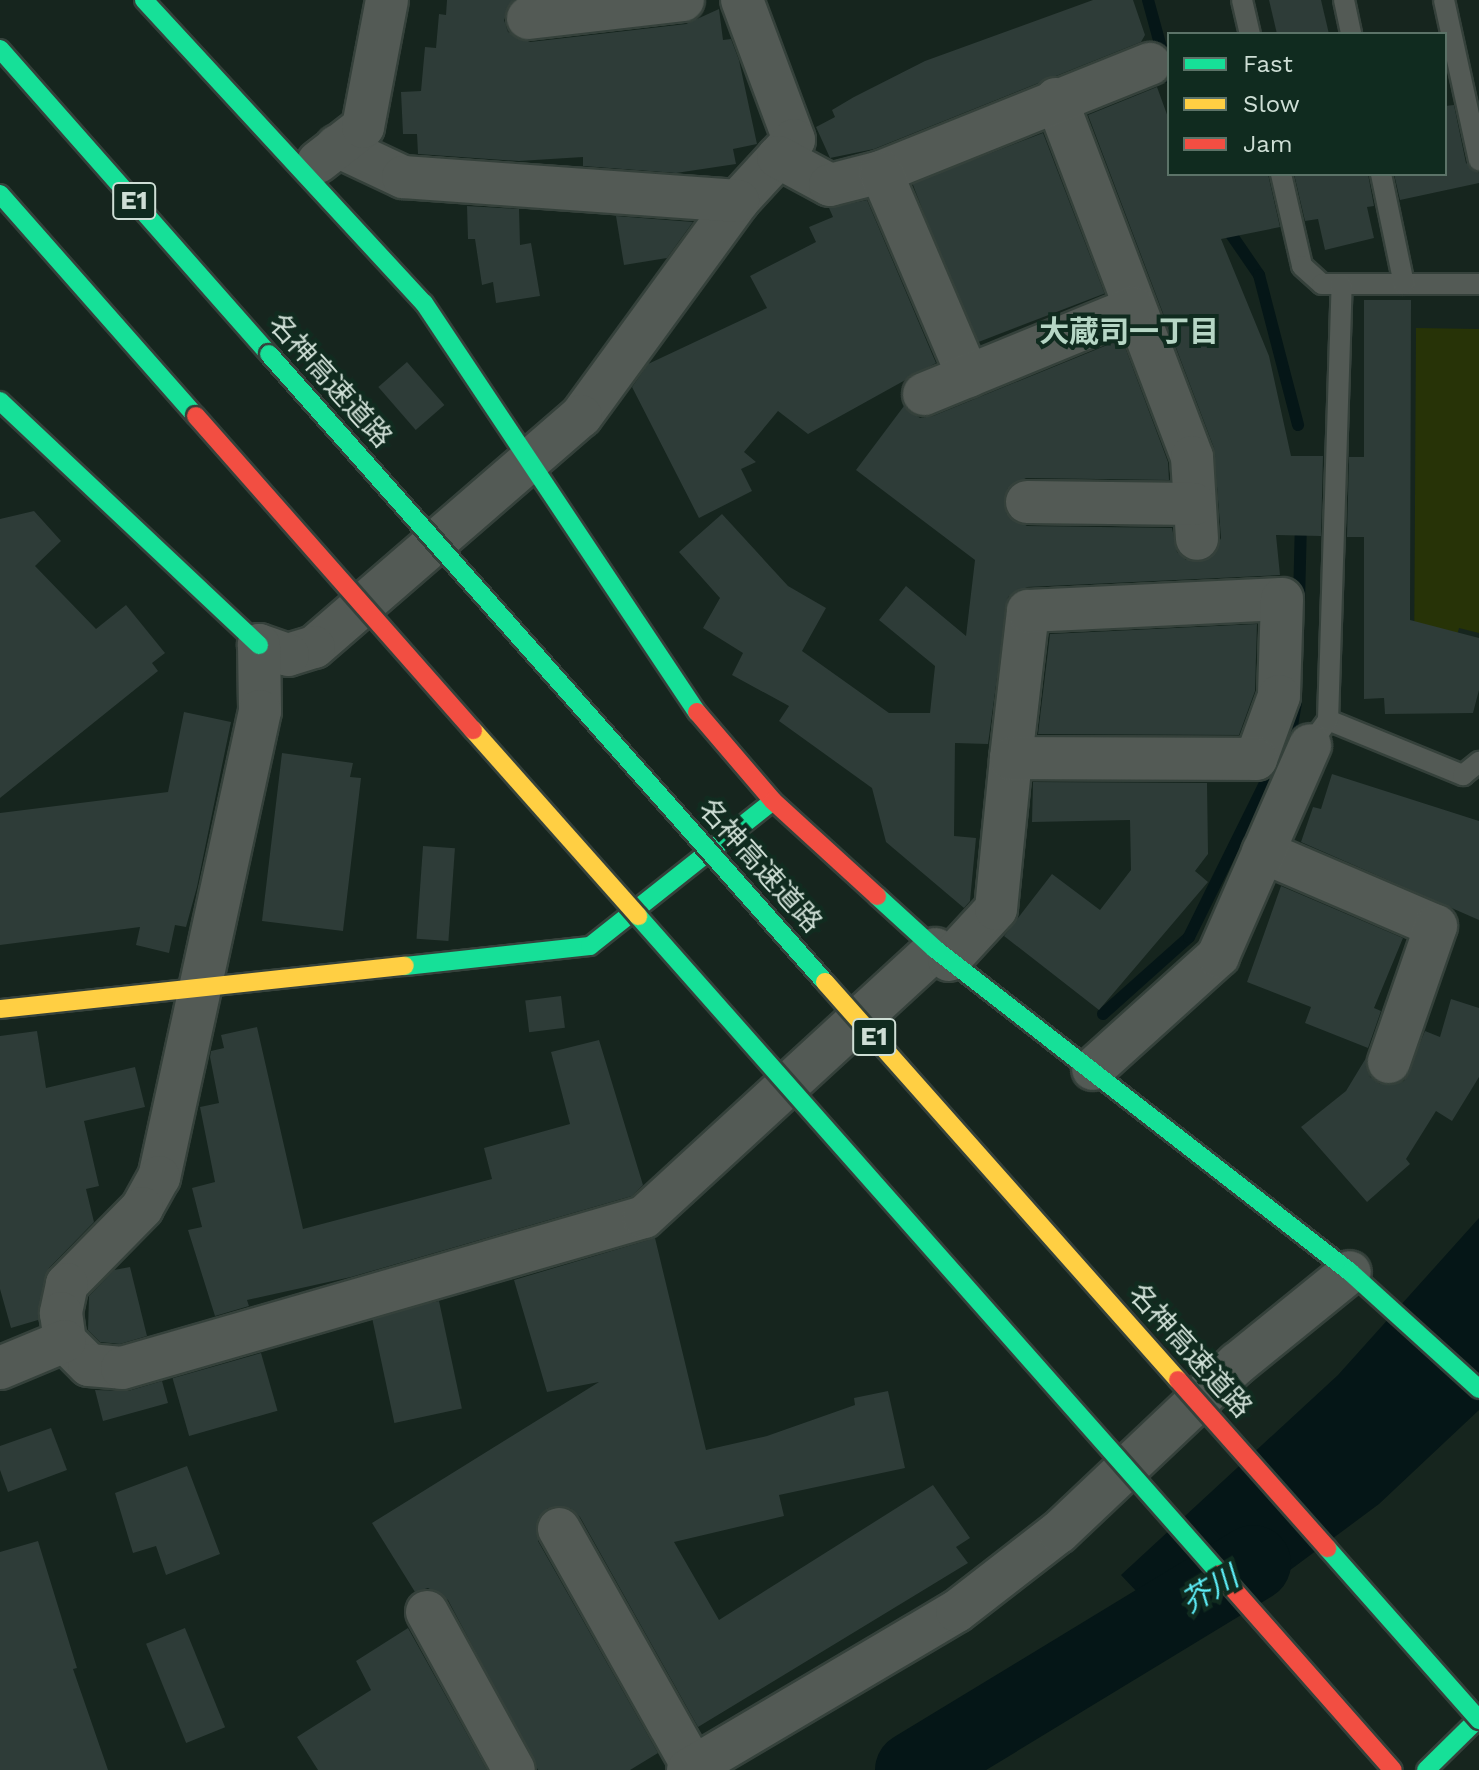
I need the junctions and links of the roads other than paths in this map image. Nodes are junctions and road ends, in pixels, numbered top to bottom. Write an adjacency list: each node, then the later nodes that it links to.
1 (144, 0): 17 (main road)
2 (387, 0): 14 (street)
3 (683, 0): 8 (street)
4 (742, 0): 15 (street)
5 (1242, 0): 9 (lane)
6 (1344, 0): 10 (lane)
7 (1444, 0): 16 (lane)
8 (528, 18)
9 (1250, 32)
10 (1351, 32)
11 (0, 49): 49 (main road, 名神高速道路 / E1, bridge)
12 (1150, 64): 13 (street)
13 (1056, 99): 18 (street); 26 (street)
14 (337, 146): 17 (street); 22 (street)
15 (778, 157): 18 (street); 22 (street)
16 (1479, 160)
17 (304, 172): 30 (main road)
18 (881, 172): 27 (street)
19 (1281, 176): 25 (lane)
20 (1381, 176): 23 (lane)
21 (0, 194): 52 (main road, bridge)
22 (738, 201): 30 (street)
23 (1404, 284): 24 (lane); 25 (lane)
24 (1479, 284)
25 (1342, 285): 33 (lane)
26 (1134, 308): 27 (street); 31 (street)
27 (968, 376): 28 (street)
28 (924, 394)
29 (4, 410): 32 (main road)
30 (528, 460): 32 (street); 36 (main road)
31 (1027, 502)
32 (259, 645): 39 (street)
33 (1319, 733): 35 (lane); 37 (street)
34 (1011, 758): 34 (street); 38 (street)
35 (1479, 762)
36 (773, 801): 38 (main road); 39 (main road)
37 (1263, 852): 41 (street); 42 (street)
38 (942, 954): 42 (main road); 44 (street)
39 (203, 984): 40 (main road); 44 (street)
40 (0, 1009)
41 (1389, 1062)
42 (1093, 1069): 43 (main road)
43 (1358, 1281): 46 (main road); 50 (street)
44 (65, 1341): 45 (street)
45 (0, 1368)
46 (1479, 1389)
47 (559, 1529): 50 (street)
48 (427, 1612): 51 (street)
49 (1479, 1719): 53 (main road)
50 (690, 1768)
51 (514, 1770)
52 (1393, 1770)
53 (1426, 1770)

